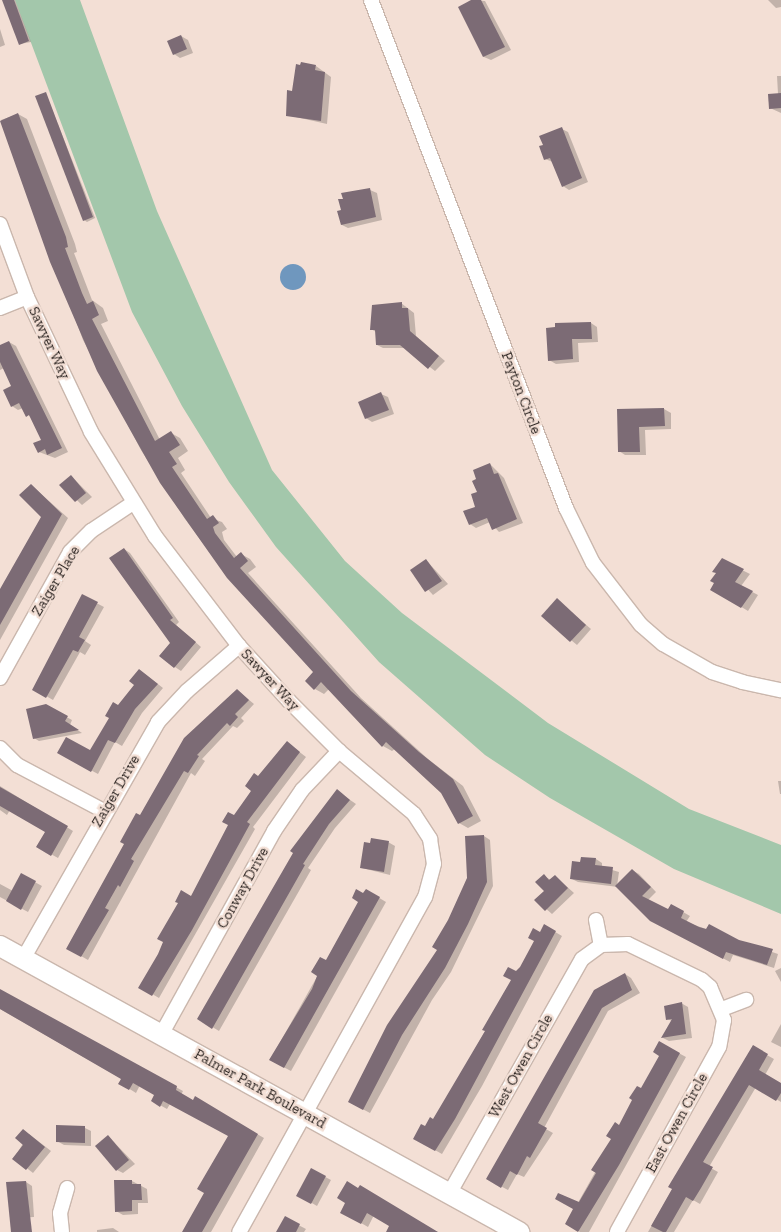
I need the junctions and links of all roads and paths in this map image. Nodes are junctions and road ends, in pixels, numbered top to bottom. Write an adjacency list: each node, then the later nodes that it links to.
1 (371, 0): 8 (street, Payton Circle)
2 (0, 224): 3 (street, Sawyer Way)
3 (27, 297): 4 (street); 5 (street, Sawyer Way)
4 (0, 308)
5 (133, 503): 6 (street, Sawyer Way); 7 (street, Zaiger Place)
6 (239, 646): 10 (street, Sawyer Way); 11 (street, Zaiger Drive)
7 (0, 678)
8 (781, 690)
9 (0, 748): 11 (street)
10 (339, 751): 18 (street, Conway Drive); 19 (street, Sawyer Way)
11 (104, 812): 15 (street, Zaiger Drive)
12 (596, 920): 13 (street)
13 (601, 945): 17 (street); 21 (street, West Owen Circle)
14 (0, 946): 15 (main road, Palmer Park Boulevard)
15 (22, 958): 18 (main road, Palmer Park Boulevard)
16 (746, 1000): 17 (street)
17 (722, 1010): 25 (street, East Owen Circle)
18 (161, 1035): 19 (main road, Palmer Park Boulevard)
19 (305, 1113): 21 (main road, Palmer Park Boulevard); 23 (street, Sawyer Way)
20 (67, 1188): 22 (street)
21 (449, 1194): 24 (main road, Palmer Park Boulevard)
22 (62, 1232)
23 (239, 1232)
24 (519, 1232)
25 (617, 1232)

